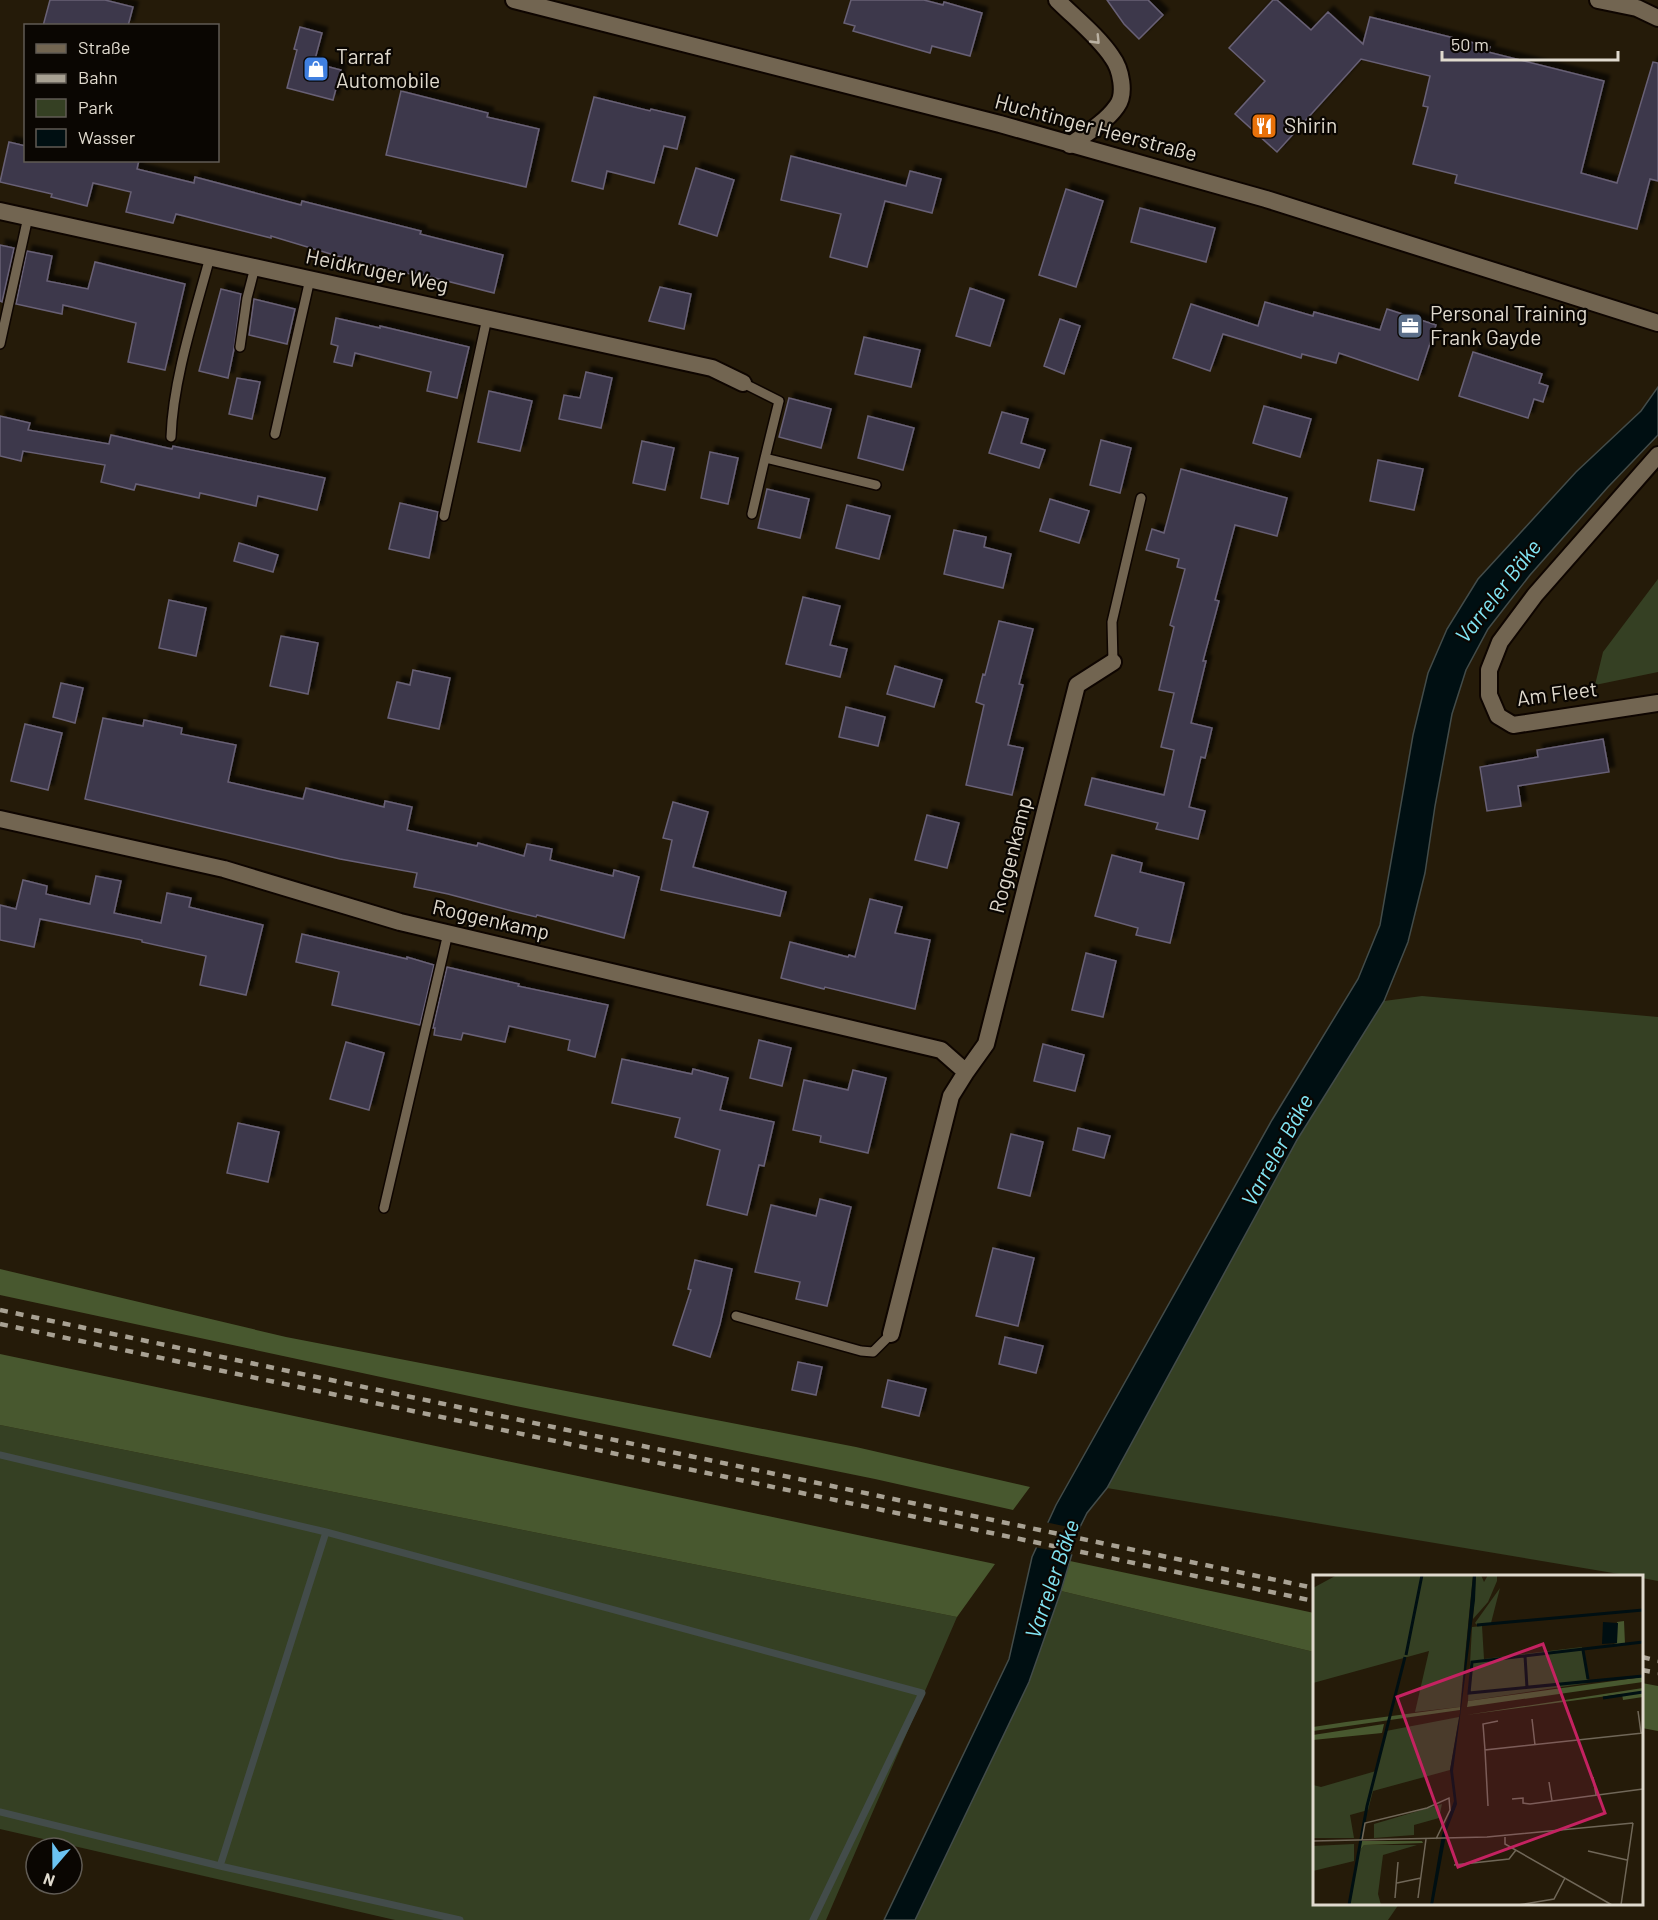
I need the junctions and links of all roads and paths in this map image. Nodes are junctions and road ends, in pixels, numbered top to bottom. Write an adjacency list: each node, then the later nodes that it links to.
1 (514, 0): 5 (street, Huchtinger Heerstraße)
2 (1057, 0): 5 (street, one-way to 5)
3 (1598, 0): 4 (street)
4 (1658, 18)
5 (1070, 145): 12 (street, Huchtinger Heerstraße)
6 (0, 211): 7 (street, Heidkruger Weg)
7 (28, 217): 8 (street, Heidkruger Weg); 13 (lane)
8 (210, 257): 9 (street, Heidkruger Weg); 17 (lane)
9 (255, 267): 10 (street, Heidkruger Weg); 14 (lane)
10 (310, 279): 11 (street, Heidkruger Weg); 16 (lane)
11 (487, 318): 15 (street, Heidkruger Weg); 23 (lane)
12 (1658, 323)
13 (0, 344)
14 (240, 347)
15 (743, 383): 19 (lane)
16 (275, 434)
17 (171, 437)
18 (1658, 455): 25 (street, Am Fleet)
19 (765, 458): 20 (lane); 22 (lane)
20 (876, 485)
21 (1141, 498): 24 (lane)
22 (752, 514)
23 (444, 516)
24 (1113, 662): 28 (street, Roggenkamp)
25 (1658, 703)
26 (0, 819): 27 (street, Roggenkamp)
27 (448, 933): 28 (street, Roggenkamp); 29 (lane)
28 (966, 1071): 31 (street, Roggenkamp)
29 (384, 1208)
30 (736, 1316): 31 (lane)
31 (891, 1334)

